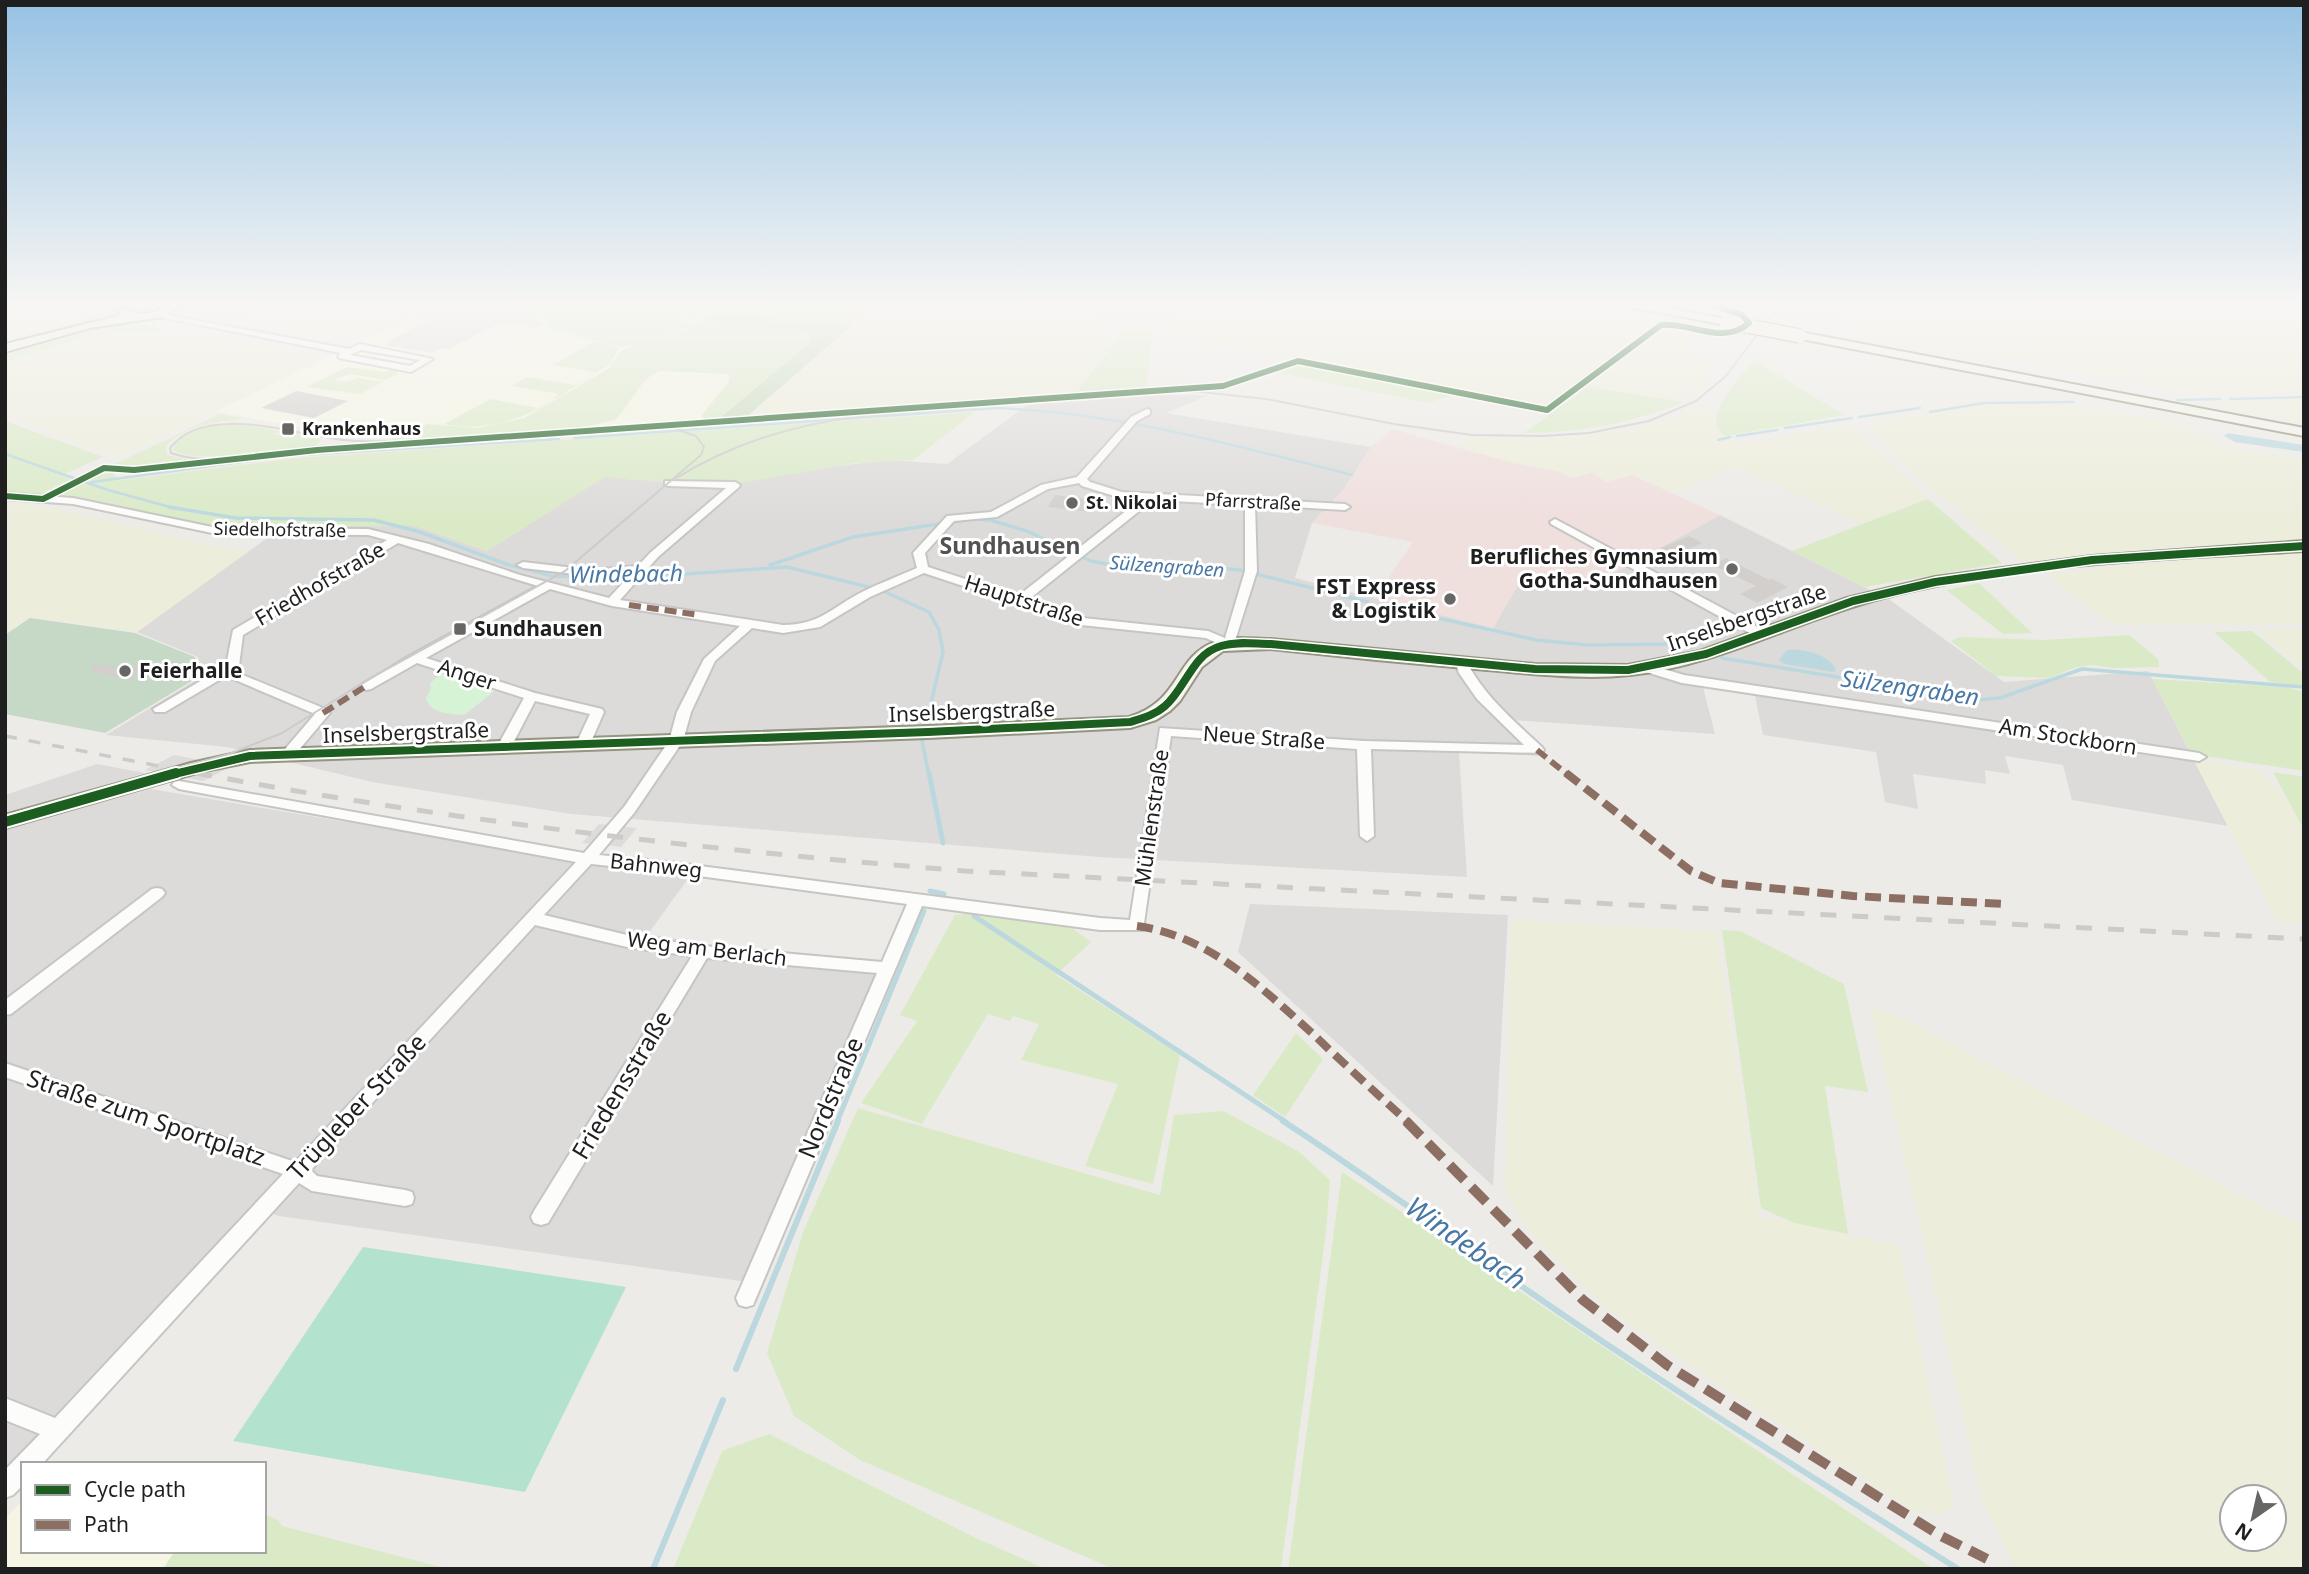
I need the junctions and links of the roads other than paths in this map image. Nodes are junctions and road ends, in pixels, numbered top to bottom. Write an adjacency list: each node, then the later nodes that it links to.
1 (2018, 377): 3 (street, bridge)
2 (1147, 412): 4 (street)
3 (2304, 432)
4 (1081, 479): 7 (street, Pfarrstraße); 14 (street)
5 (669, 483): 15 (street)
6 (5, 496): 11 (street, Siedelhofstraße)
7 (1150, 497): 8 (street, Pfarrstraße); 17 (street)
8 (1250, 502): 9 (street, Pfarrstraße); 21 (street)
9 (1345, 507)
10 (1555, 522): 20 (street)
11 (396, 539): 16 (street, Siedelhofstraße); 24 (street, Friedhofstraße)
12 (2304, 546): 20 (street, Inselsbergstraße)
13 (523, 565): 15 (street)
14 (923, 569): 17 (street, Hauptstraße); 19 (street)
15 (636, 574): 18 (street)
16 (549, 586): 18 (street, Siedelhofstraße); 22 (street)
17 (1020, 600): 21 (street, Hauptstraße)
18 (612, 602): 19 (street, Siedelhofstraße)
19 (750, 623): 31 (street, Trügleber Straße)
20 (1761, 634): 25 (street, Inselsbergstraße)
21 (1228, 644): 23 (street, Inselsbergstraße); 29 (street)
22 (415, 658): 26 (street, Anger); 27 (street, Anger)
23 (1462, 664): 25 (street, Inselsbergstraße); 33 (street, Neue Straße)
24 (233, 667): 28 (street); 35 (street)
25 (1647, 668): 36 (street, Am Stockborn)
26 (366, 686)
27 (531, 696): 32 (street, Anger); 34 (street)
28 (160, 709)
29 (1151, 716): 30 (street, Mühlenstraße); 31 (street, Inselsbergstraße)
30 (1165, 731): 33 (street, Neue Straße); 44 (street, Mühlenstraße)
31 (676, 741): 32 (street, Inselsbergstraße); 40 (street, Trügleber Straße)
32 (583, 744): 34 (street, Inselsbergstraße)
33 (1364, 745): 39 (street)
34 (504, 747): 35 (street, Inselsbergstraße)
35 (287, 755): 38 (street, Inselsbergstraße)
36 (2199, 757)
37 (179, 785): 40 (street, Bahnweg)
38 (5, 822)
39 (1367, 836)
40 (587, 859): 42 (street, Bahnweg); 43 (street, Trügleber Straße)
41 (157, 892): 47 (street)
42 (917, 899): 44 (street, Bahnweg); 46 (street, Nordstraße)
43 (531, 918): 45 (street, Weg am Berlach); 49 (street, Trügleber Straße)
44 (1137, 926)
45 (703, 952): 46 (street, Weg am Berlach); 51 (street, Friedensstraße)
46 (885, 968): 52 (street, Nordstraße)
47 (5, 1009)
48 (5, 1069): 49 (street, Straße zum Sportplatz)
49 (298, 1171): 50 (street, Straße zum Sportplatz); 54 (street, Trügleber Straße)
50 (405, 1198)
51 (541, 1217)
52 (747, 1298)
53 (5, 1409): 54 (street)
54 (59, 1431): 55 (street, Trügleber Straße)
55 (29, 1462)
56 (21, 1470): 57 (street)
57 (5, 1487)

